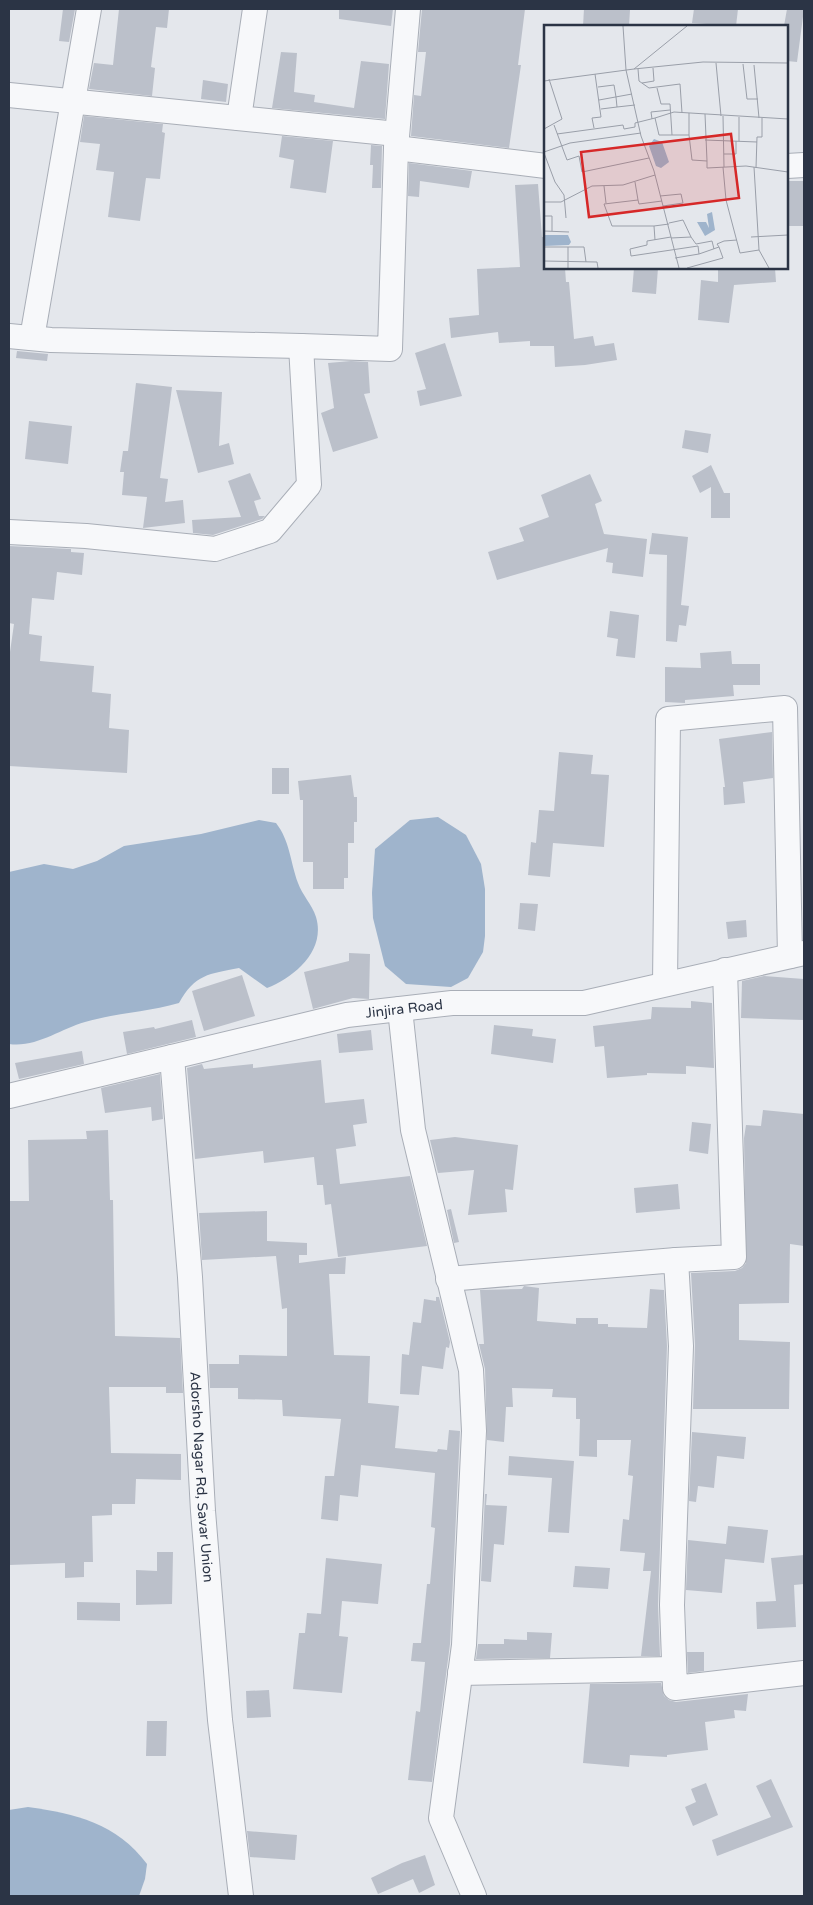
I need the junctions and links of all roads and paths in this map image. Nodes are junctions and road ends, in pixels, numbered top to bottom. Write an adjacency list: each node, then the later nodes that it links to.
1 (89, 9): 5 (street)
2 (255, 9): 6 (street)
3 (408, 9): 7 (street)
4 (9, 95): 5 (street)
5 (73, 101): 6 (street); 12 (street)
6 (239, 118): 7 (street)
7 (397, 141): 9 (street); 13 (street)
8 (804, 165): 10 (street)
9 (544, 166)
10 (788, 166)
11 (9, 336): 12 (street)
12 (32, 338): 13 (street)
13 (301, 346): 14 (street)
14 (9, 532)
15 (797, 955): 16 (street, Jinjira Road); 17 (street)
16 (725, 970): 17 (street, Jinjira Road); 21 (street)
17 (665, 984): 18 (street, Jinjira Road)
18 (400, 1009): 19 (street, Jinjira Road); 22 (street)
19 (172, 1057): 20 (street, Jinjira Road); 26 (street, Adorsho Nagar Rd, Savar Union)
20 (9, 1096)
21 (676, 1260): 22 (street); 23 (street)
22 (448, 1279): 24 (street)
23 (674, 1669): 24 (street); 25 (street)
24 (460, 1672): 27 (street)
25 (804, 1673)
26 (241, 1896)
27 (474, 1896)

